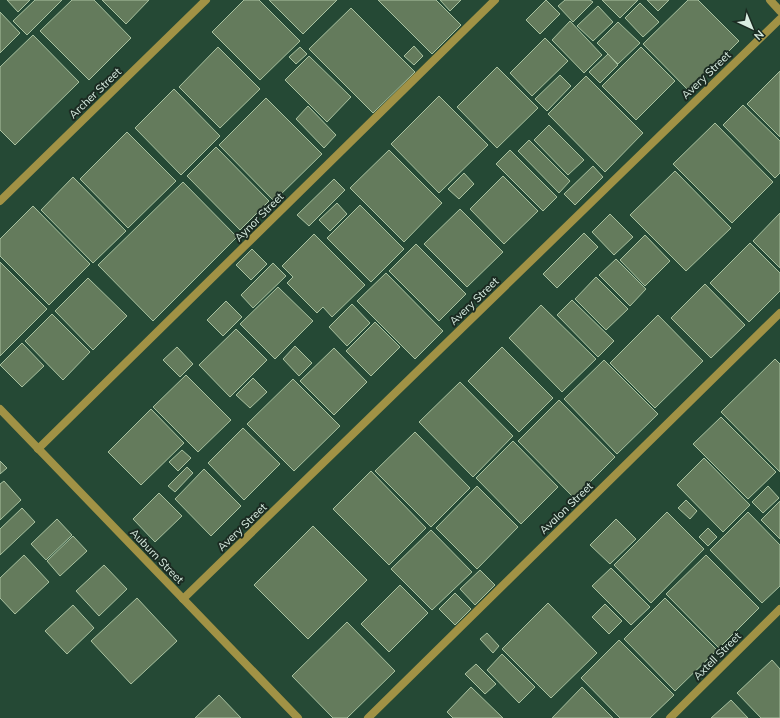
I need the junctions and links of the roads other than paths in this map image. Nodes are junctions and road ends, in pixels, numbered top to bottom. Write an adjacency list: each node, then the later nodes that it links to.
1 (206, 0): 6 (street, Archer Street)
2 (495, 0): 9 (street, Aynor Street)
3 (770, 0): 4 (street)
4 (780, 11)
5 (780, 19): 10 (street, Avery Street)
6 (0, 201)
7 (780, 313): 13 (street, Avalon Street)
8 (0, 409): 9 (street, Auburn Street)
9 (38, 449): 10 (street, Auburn Street)
10 (183, 599): 12 (street, Auburn Street)
11 (780, 609): 14 (street, Axtell Street)
12 (298, 718)
13 (368, 718)
14 (670, 718)

